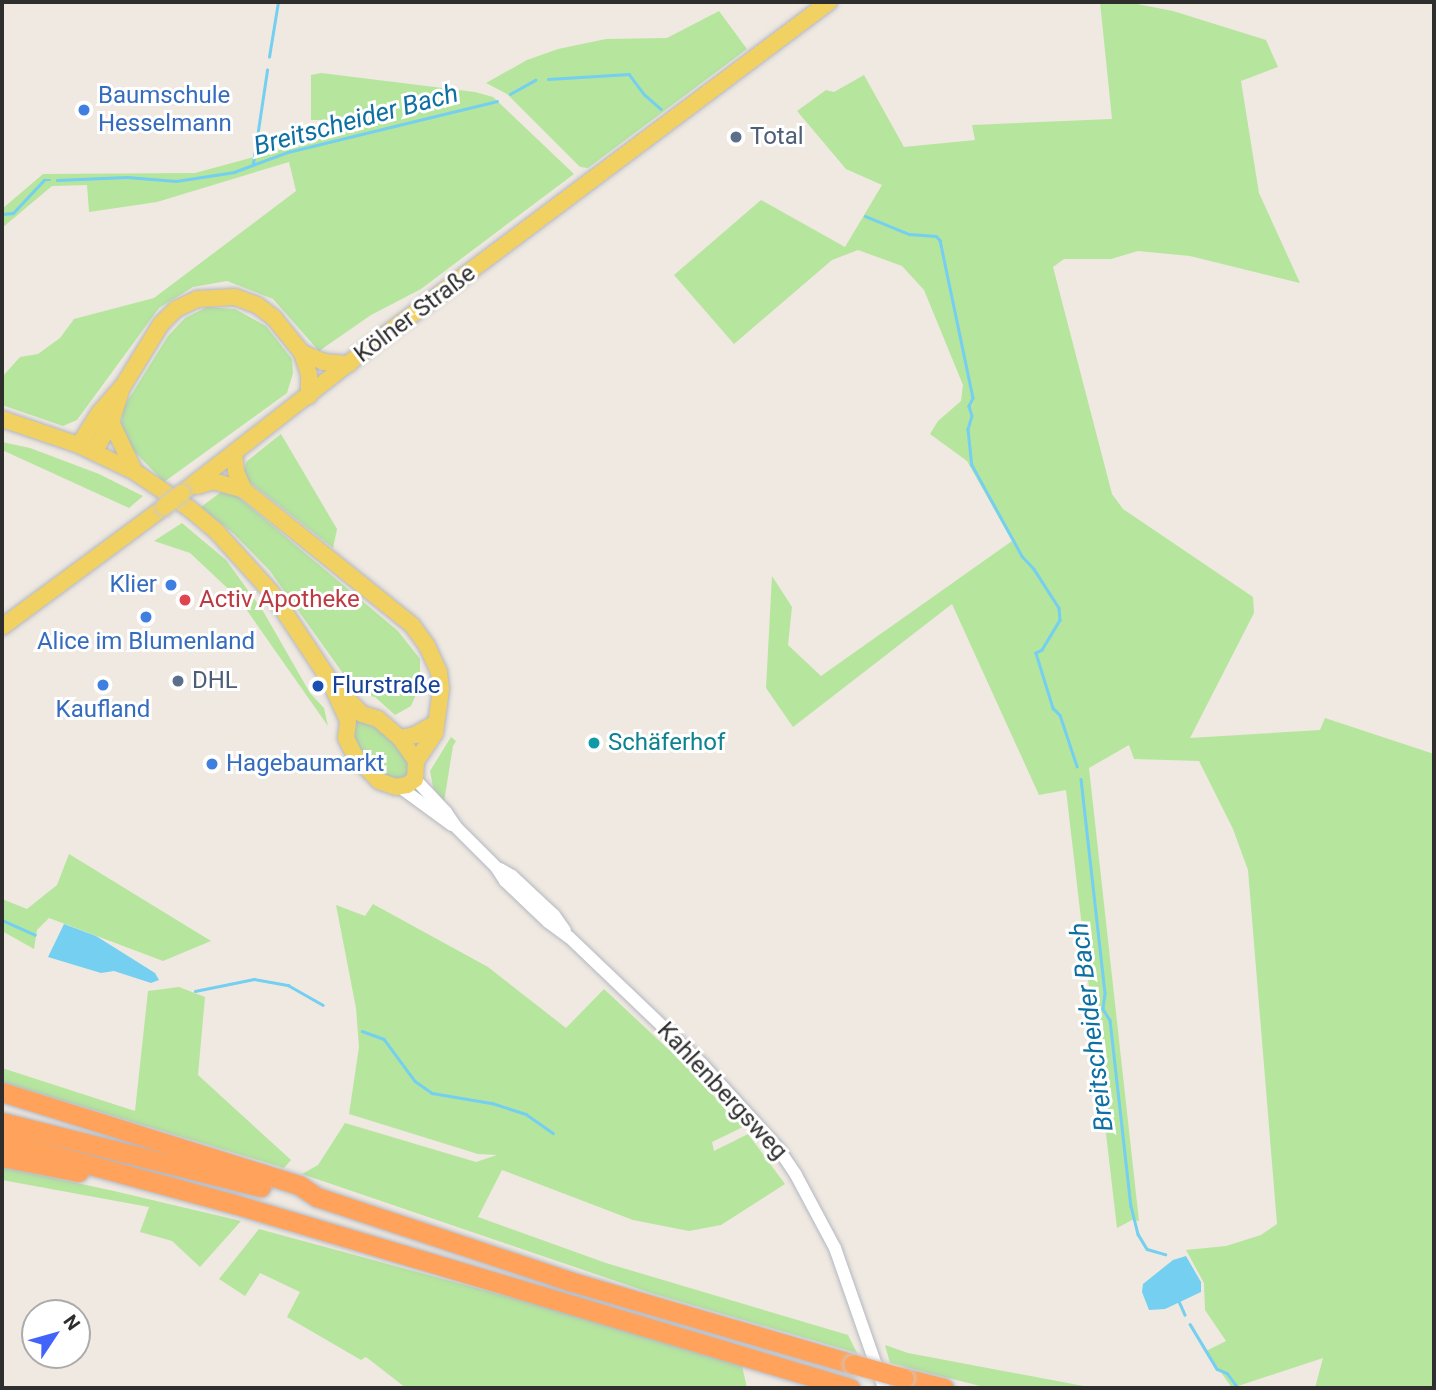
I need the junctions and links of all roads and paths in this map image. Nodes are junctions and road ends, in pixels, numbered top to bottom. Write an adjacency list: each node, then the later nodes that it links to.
1 (829, 2): 3 (main road, Kölner Straße)
2 (302, 353): 3 (main road); 4 (main road); 5 (main road)
3 (349, 364): 5 (main road, Kölner Straße)
4 (123, 386): 7 (main road); 8 (main road)
5 (309, 396): 9 (main road, Kölner Straße)
6 (2, 419): 8 (main road)
7 (111, 422): 8 (main road); 10 (main road)
8 (87, 448): 10 (main road)
9 (234, 453): 11 (main road); 12 (main road, Kölner Straße)
10 (135, 472): 14 (main road)
11 (244, 491): 12 (main road); 15 (main road)
12 (182, 493): 13 (main road, Kölner Straße, bridge)
13 (2, 627)
14 (355, 718): 16 (main road); 18 (main road, Kahlenbergsweg)
15 (436, 723): 16 (main road); 17 (main road)
16 (400, 738): 17 (main road)
17 (416, 761): 18 (main road)
18 (408, 783): 28 (street, Kahlenbergsweg)
19 (2, 1092): 23 (highway)
20 (2, 1111): 23 (highway)
21 (2, 1122): 25 (highway)
22 (2, 1141): 26 (highway)
23 (195, 1156): 25 (highway)
24 (2, 1157): 26 (highway)
25 (256, 1179): 29 (highway, bridge)
26 (234, 1204): 27 (highway)
27 (850, 1388)
28 (884, 1388)
29 (944, 1388)

